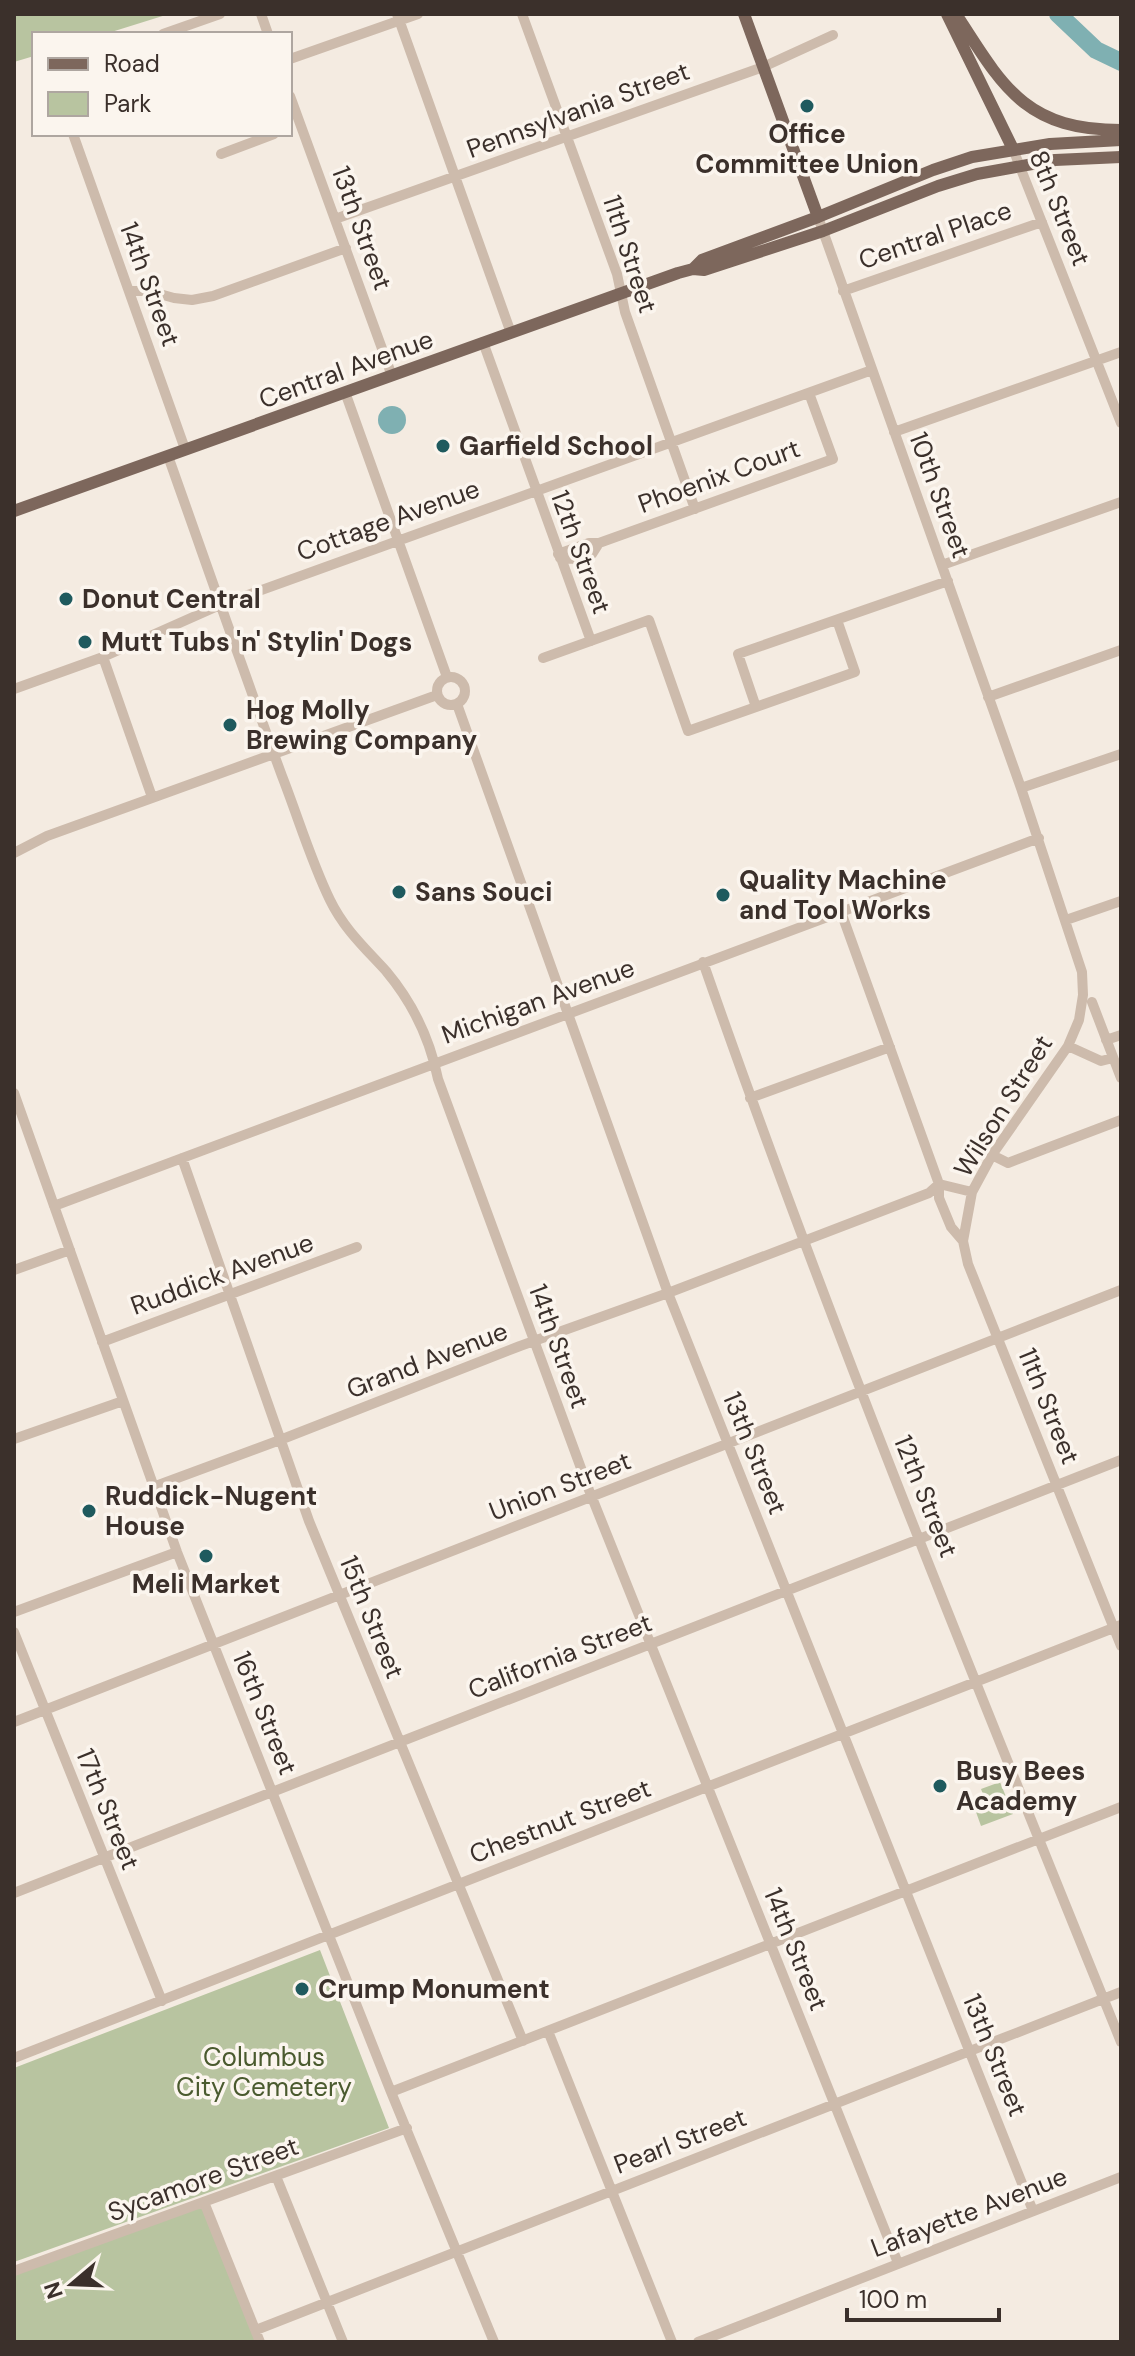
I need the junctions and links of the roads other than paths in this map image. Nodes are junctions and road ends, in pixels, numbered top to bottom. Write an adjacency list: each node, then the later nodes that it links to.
1 (220, 14): 8 (street)
2 (418, 14): 7 (street)
3 (522, 14): 16 (street, 11th Street)
4 (744, 14): 11 (main road, 10th Street)
5 (947, 14): 18 (main road, 8th Street)
6 (956, 14): 13 (main road)
7 (399, 17): 10 (street); 22 (street)
8 (169, 32)
9 (833, 35): 11 (street, Pennsylvania Street)
10 (292, 58)
11 (763, 67): 16 (street, Pennsylvania Street); 23 (main road, 10th Street)
12 (295, 126): 24 (street, 13th Street)
13 (1121, 130)
14 (74, 136): 29 (street, 14th Street)
15 (269, 136): 19 (street)
16 (568, 137): 22 (street, Pennsylvania Street); 31 (street, 11th Street)
17 (1121, 140): 18 (main road, Central Avenue)
18 (1013, 149): 21 (street, 8th Street); 23 (main road, Central Avenue)
19 (221, 154)
20 (1121, 157): 21 (main road, Central Avenue)
21 (1019, 166): 25 (street, 8th Street); 26 (main road, Central Avenue)
22 (455, 177): 24 (street, Pennsylvania Street); 32 (street)
23 (818, 217): 26 (street, 10th Street); 28 (main road, Central Avenue)
24 (335, 219): 27 (street, 13th Street)
25 (1042, 222): 30 (street, Central Place); 35 (street, 8th Street)
26 (823, 231): 28 (main road, Central Avenue); 30 (street, 10th Street)
27 (346, 248): 29 (street); 37 (street, 13th Street)
28 (693, 269): 31 (main road, Central Avenue)
29 (129, 291): 43 (street, 14th Street)
30 (843, 291): 36 (street, 10th Street)
31 (621, 293): 32 (main road, Central Avenue); 42 (street, 11th Street)
32 (511, 333): 33 (main road, Central Avenue)
33 (483, 342): 37 (main road, Central Avenue); 45 (street, 12th Street)
34 (1121, 352): 35 (street)
35 (1097, 361): 40 (street, 8th Street); 41 (street)
36 (872, 370): 39 (street, Cottage Avenue); 41 (street, 10th Street)
37 (392, 376): 38 (main road, Central Avenue)
38 (345, 392): 43 (main road, Central Avenue); 49 (street)
39 (809, 393): 42 (street, Cottage Avenue); 47 (street, Phoenix Court)
40 (1121, 423)
41 (894, 432): 51 (street, 10th Street)
42 (671, 442): 45 (street, Cottage Avenue); 47 (street, 11th Street)
43 (185, 449): 44 (main road, Central Avenue)
44 (168, 456): 48 (main road, Central Avenue); 53 (street, 14th Street)
45 (536, 491): 49 (street, Cottage Avenue); 50 (street, 12th Street)
46 (1121, 502): 51 (street)
47 (695, 509): 50 (street, Phoenix Court)
48 (14, 511)
49 (399, 540): 53 (street, Cottage Avenue); 59 (street)
50 (559, 556): 55 (street, 12th Street)
51 (942, 565): 52 (street, 10th Street)
52 (948, 581): 54 (street); 62 (street, 10th Street)
53 (220, 605): 57 (street, Cottage Avenue); 65 (street, 14th Street)
54 (837, 620): 64 (street); 64 (street)
55 (591, 641): 58 (street); 64 (street)
56 (1121, 650): 62 (street)
57 (103, 657): 60 (street, Cottage Avenue); 68 (street)
58 (543, 658)
59 (447, 677): 61 (street); 63 (street)
60 (14, 689)
61 (437, 695): 63 (street); 65 (street)
62 (988, 697): 67 (street, 10th Street)
63 (457, 704): 76 (street, 13th Street)
64 (756, 707)
65 (274, 752): 68 (street); 82 (street, 14th Street)
66 (1121, 754): 67 (street)
67 (1021, 788): 69 (street, 10th Street)
68 (152, 797): 70 (street)
69 (1039, 838): 72 (street, Michigan Avenue); 73 (street, 10th Street)
70 (14, 853)
71 (1121, 901): 73 (street)
72 (841, 912): 74 (street, Michigan Avenue); 80 (street, 11th Street)
73 (1066, 920): 75 (street, 10th Street)
74 (703, 962): 76 (street, Michigan Avenue); 85 (street, 12th Street)
75 (1087, 998): 78 (street, 10th Street); 79 (street, Wilson Street)
76 (568, 1014): 82 (street, Michigan Avenue); 98 (street, 13th Street)
77 (1121, 1035): 78 (street)
78 (1106, 1040): 81 (street, 10th Street)
79 (1068, 1046): 81 (street); 87 (street, Wilson Street)
80 (890, 1047): 85 (street); 89 (street, 11th Street)
81 (1113, 1058): 83 (street, 10th Street)
82 (435, 1063): 88 (street, Michigan Avenue); 102 (street, 14th Street)
83 (1121, 1078)
84 (15, 1098): 91 (street, 16th Street)
85 (750, 1098): 92 (street, 12th Street)
86 (1121, 1120): 87 (street)
87 (992, 1155): 90 (street, Wilson Street)
88 (182, 1158): 91 (street, Michigan Avenue); 99 (street, 15th Street)
89 (939, 1184): 90 (street); 92 (street, Grand Avenue); 93 (street, 11th Street)
90 (972, 1192): 93 (street, Wilson Street)
91 (54, 1206): 95 (street, 16th Street)
92 (803, 1241): 98 (street, Grand Avenue); 103 (street, 12th Street)
93 (963, 1241): 100 (street, 11th Street)
94 (357, 1247): 99 (street, Ruddick Avenue)
95 (70, 1250): 96 (street); 101 (street, 16th Street)
96 (14, 1270)
97 (1121, 1290): 100 (street, Union Street)
98 (668, 1293): 102 (street, Grand Avenue); 107 (street, 13th Street)
99 (229, 1295): 101 (street, Ruddick Avenue); 106 (street, 15th Street)
100 (998, 1338): 103 (street, Union Street); 109 (street, 11th Street)
101 (102, 1342): 104 (street, 16th Street)
102 (534, 1342): 106 (street, Grand Avenue); 111 (street, 14th Street)
103 (861, 1392): 107 (street, Union Street); 112 (street, 12th Street)
104 (123, 1401): 105 (street); 110 (street, 16th Street)
105 (14, 1439)
106 (280, 1440): 110 (street, Grand Avenue); 115 (street, 15th Street)
107 (728, 1443): 111 (street, Union Street); 114 (street, 13th Street)
108 (1121, 1460): 109 (street, California Street)
109 (1057, 1484): 112 (street, California Street); 117 (street, 11th Street)
110 (153, 1487): 113 (street, 16th Street)
111 (592, 1497): 115 (street, Union Street); 119 (street, 14th Street)
112 (919, 1539): 114 (street, California Street); 122 (street, 12th Street)
113 (177, 1552): 116 (street); 120 (street, 16th Street)
114 (787, 1591): 119 (street, California Street); 125 (street, 13th Street)
115 (339, 1596): 120 (street, Union Street); 126 (street, 15th Street)
116 (14, 1612)
117 (1118, 1627): 121 (street, 11th Street); 122 (street, Chestnut Street)
118 (14, 1632): 123 (street, 17th Street)
119 (652, 1643): 126 (street, California Street); 127 (street, 14th Street)
120 (214, 1645): 123 (street, Union Street); 128 (street, 16th Street)
121 (1121, 1646)
122 (977, 1682): 125 (street, Chestnut Street); 130 (street, 12th Street)
123 (45, 1710): 124 (street, Union Street); 131 (street, 17th Street)
124 (14, 1722)
125 (843, 1734): 127 (street, Chestnut Street); 133 (street, 13th Street)
126 (399, 1742): 128 (street, California Street); 132 (street, 15th Street)
127 (708, 1787): 132 (street, Chestnut Street); 136 (street, 14th Street)
128 (272, 1791): 131 (street, California Street); 135 (street, 16th Street)
129 (1121, 1807): 130 (street)
130 (1040, 1839): 133 (street); 138 (street, 12th Street)
131 (104, 1857): 134 (street, California Street); 139 (street, 17th Street)
132 (458, 1884): 135 (street, Chestnut Street); 141 (street, 15th Street)
133 (906, 1891): 136 (street); 143 (street, 13th Street)
134 (14, 1893)
135 (329, 1935): 139 (street, Chestnut Street); 145 (street, 16th Street)
136 (771, 1944): 140 (street); 146 (street, 14th Street)
137 (1121, 1992): 138 (street, Pearl Street)
138 (1104, 1998): 142 (street, 12th Street); 143 (street, Pearl Street)
139 (162, 2001): 144 (street, Chestnut Street)
140 (548, 2031): 141 (street); 150 (street)
141 (523, 2041): 145 (street)
142 (1121, 2042)
143 (970, 2051): 146 (street, Pearl Street); 152 (street, 13th Street)
144 (14, 2058)
145 (391, 2092): 147 (street, 16th Street)
146 (835, 2104): 150 (street, Pearl Street); 154 (street, 14th Street)
147 (407, 2128): 148 (street, Sycamore Street); 153 (street, 16th Street)
148 (276, 2176): 151 (street, Sycamore Street); 156 (street)
149 (1121, 2177): 152 (street, Lafayette Avenue)
150 (613, 2191): 153 (street, Pearl Street); 161 (street)
151 (204, 2202): 155 (street, Sycamore Street); 157 (street)
152 (1033, 2211): 154 (street, Lafayette Avenue)
153 (458, 2251): 156 (street, Pearl Street); 160 (street, 16th Street)
154 (898, 2263): 162 (street, Lafayette Avenue)
155 (14, 2271)
156 (327, 2302): 157 (street, Pearl Street); 159 (street)
157 (256, 2330): 158 (street)
158 (260, 2342)
159 (343, 2342)
160 (494, 2342)
161 (672, 2342)
162 (698, 2342)

